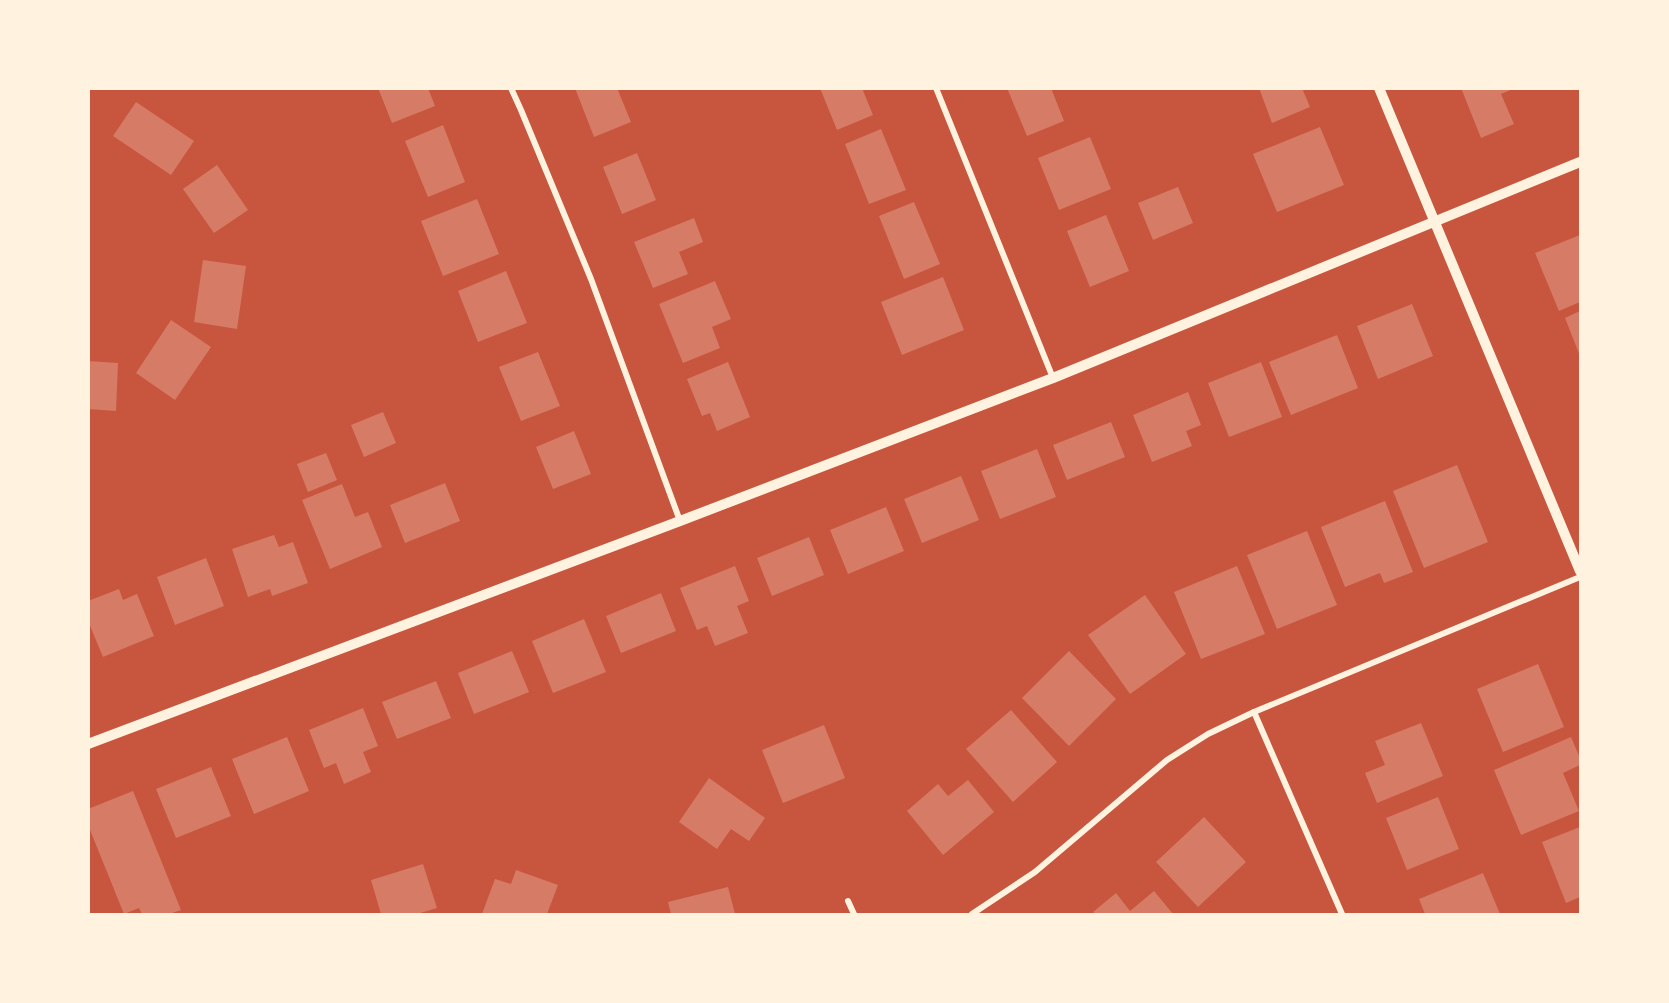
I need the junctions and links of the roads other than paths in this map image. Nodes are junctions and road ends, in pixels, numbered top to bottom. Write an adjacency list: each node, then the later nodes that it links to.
1 (511, 88): 7 (street)
2 (936, 88): 6 (street)
3 (1379, 88): 5 (street)
4 (1581, 162): 5 (street)
5 (1436, 223): 6 (street); 8 (street)
6 (1053, 378): 7 (street)
7 (680, 521): 11 (street)
8 (1581, 571)
9 (1581, 577): 10 (street)
10 (1254, 712): 14 (street); 15 (street)
11 (88, 744)
12 (848, 901): 13 (street)
13 (854, 915)
14 (972, 915)
15 (1342, 915)

